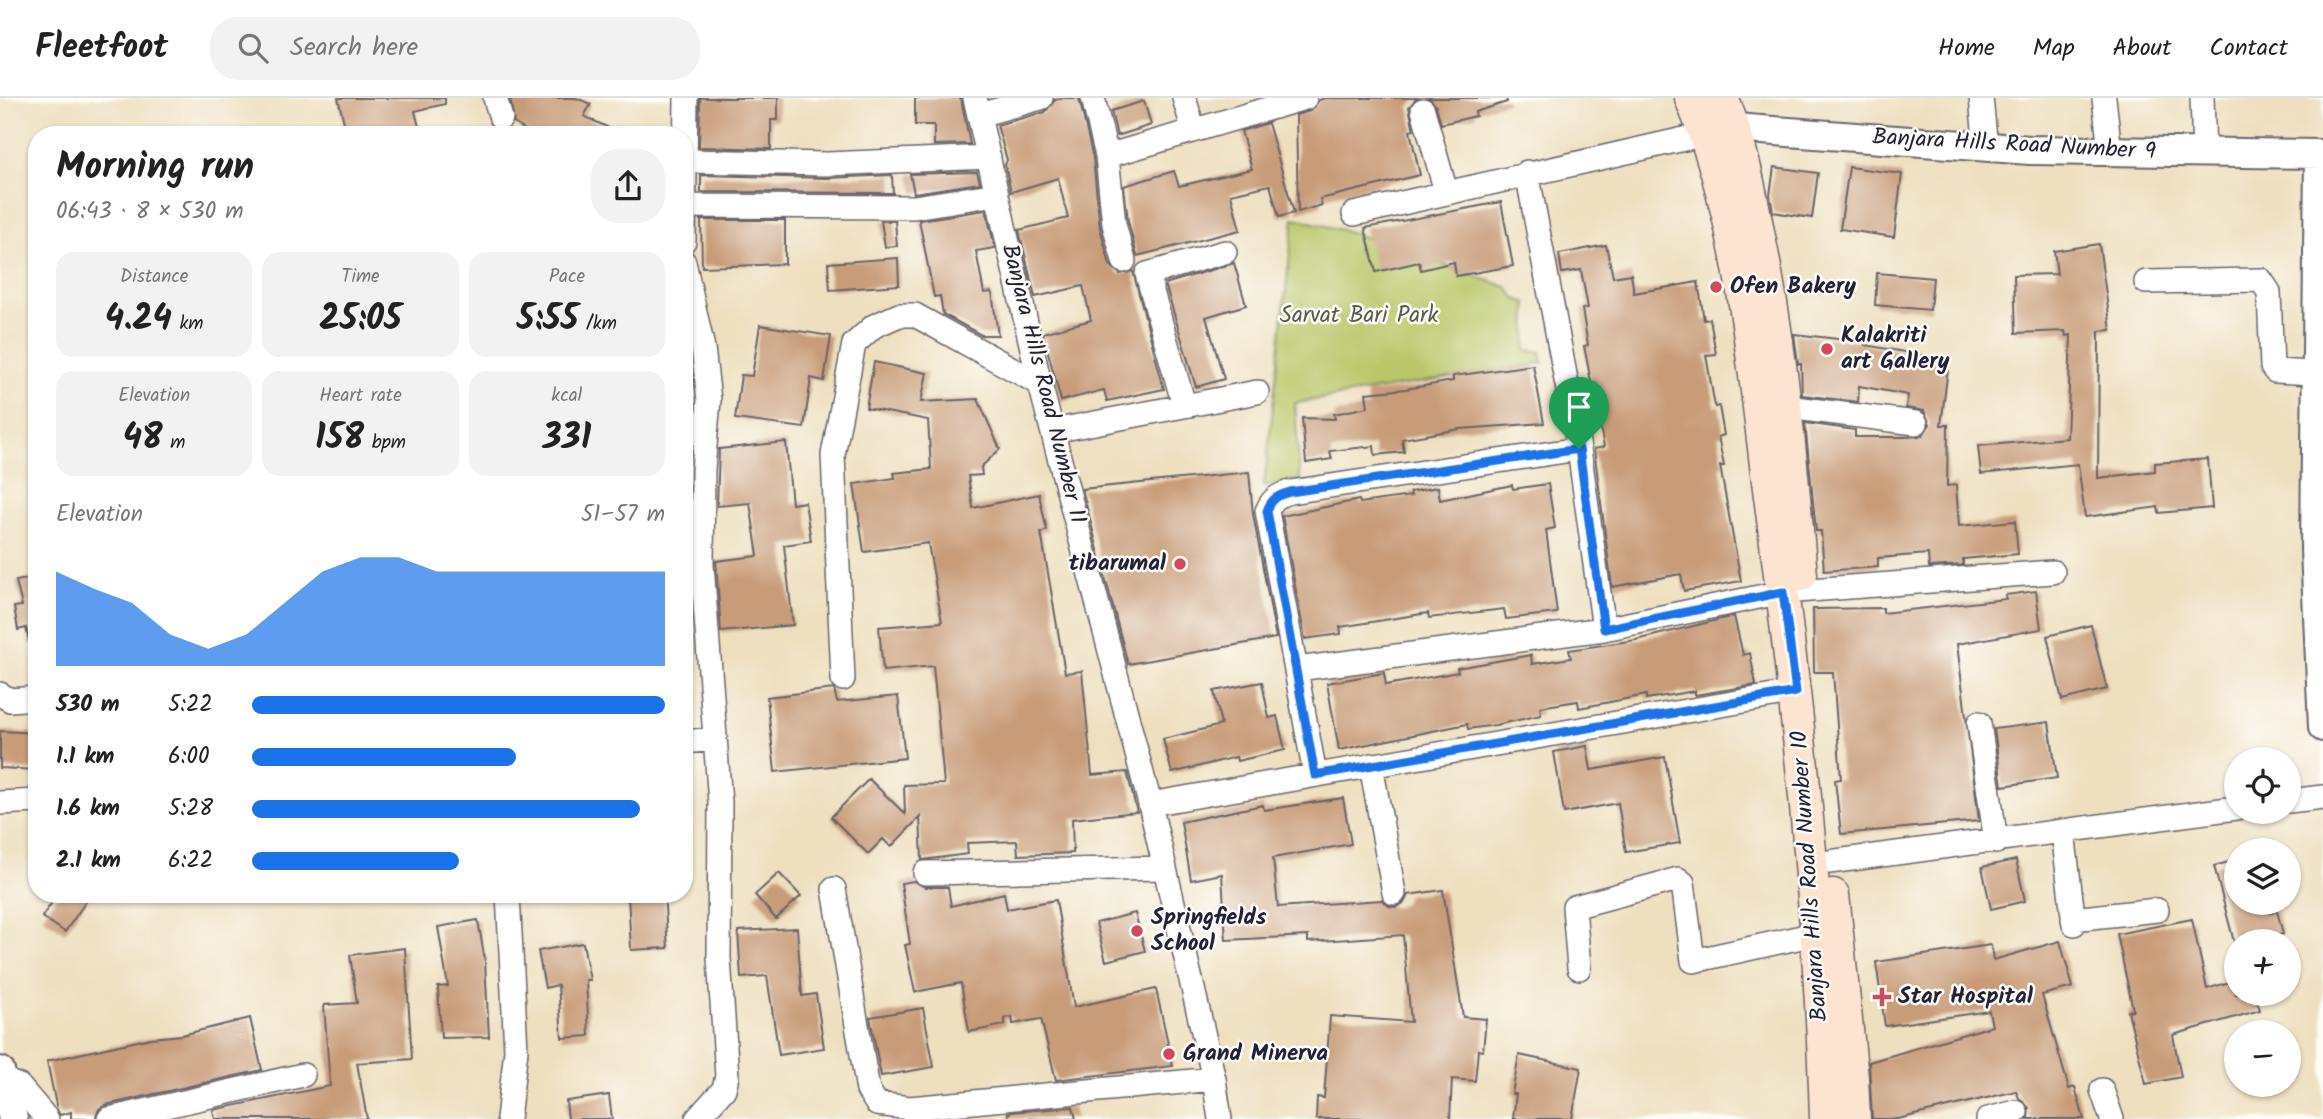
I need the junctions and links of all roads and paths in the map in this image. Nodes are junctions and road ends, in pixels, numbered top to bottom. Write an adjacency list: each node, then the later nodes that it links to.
1 (686, 98): 13 (street)
2 (1041, 98): 11 (street)
3 (1093, 98): 20 (street)
4 (1184, 98): 14 (street)
5 (1306, 98): 14 (street)
6 (1691, 98): 15 (main road, Banjara Hills Road Number 10)
7 (1722, 98): 15 (main road, Banjara Hills Road Number 10)
8 (1981, 98): 16 (street)
9 (2104, 98): 17 (street)
10 (2202, 98): 18 (street)
11 (977, 106): 21 (street, Banjara Hills Road Number 11)
12 (1423, 110): 24 (street)
13 (686, 126)
14 (1193, 128): 20 (street)
15 (1721, 131): 16 (street, Banjara Hills Road Number 9); 23 (street); 37 (main road, Banjara Hills Road Number 10); 42 (main road, Banjara Hills Road Number 10)
16 (1986, 148): 17 (street, Banjara Hills Road Number 9)
17 (2110, 152): 18 (street, Banjara Hills Road Number 9)
18 (2204, 152): 19 (street, Banjara Hills Road Number 9)
19 (2321, 154): 32 (street)
20 (1107, 156): 29 (street)
21 (989, 157): 22 (street); 25 (street, Banjara Hills Road Number 11)
22 (693, 161)
23 (1527, 172): 24 (street); 40 (street)
24 (1446, 192): 27 (street)
25 (997, 194): 26 (street); 34 (street, Banjara Hills Road Number 11)
26 (693, 206)
27 (1354, 214)
28 (1225, 252): 36 (street)
29 (1124, 261)
30 (2146, 282): 33 (street)
31 (693, 303): 51 (street)
32 (2319, 322): 33 (street)
33 (2315, 373): 50 (street)
34 (1040, 384): 39 (street, Banjara Hills Road Number 11); 45 (street)
35 (1257, 392): 36 (street)
36 (1184, 405): 39 (street)
37 (1787, 407): 38 (street); 42 (main road, Banjara Hills Road Number 10)
38 (1916, 423)
39 (1053, 431): 59 (street, Banjara Hills Road Number 11)
40 (1579, 449): 43 (street); 44 (street)
41 (2053, 572): 42 (street)
42 (1792, 591): 43 (street); 46 (main road, Banjara Hills Road Number 10); 63 (main road, Banjara Hills Road Number 10)
43 (1604, 629): 44 (street)
44 (1297, 669): 54 (street)
45 (843, 679)
46 (1796, 692): 53 (street); 70 (main road, Banjara Hills Road Number 10)
47 (0, 694): 48 (street)
48 (28, 699)
49 (1979, 723): 62 (street)
50 (2323, 727)
51 (715, 739): 52 (street); 81 (street)
52 (693, 741)
53 (1371, 765): 54 (street); 67 (street)
54 (1315, 775): 59 (street)
55 (2323, 797): 56 (street)
56 (2301, 800)
57 (28, 801): 58 (street)
58 (0, 803)
59 (1150, 804): 64 (street, Banjara Hills Road Number 11)
60 (2224, 810): 61 (street)
61 (2063, 832): 62 (street); 69 (street)
62 (1996, 842): 63 (street)
63 (1829, 862): 84 (main road, Banjara Hills Road Number 10)
64 (1163, 868): 65 (street); 74 (street, Banjara Hills Road Number 11)
65 (925, 873)
66 (834, 889): 74 (street)
67 (1394, 893)
68 (508, 903): 80 (street)
69 (2157, 910)
70 (1815, 934): 71 (street); 83 (main road, Banjara Hills Road Number 10)
71 (1579, 968)
72 (2, 1075): 77 (street); 78 (street)
73 (303, 1075): 79 (street)
74 (1214, 1079): 82 (street, Banjara Hills Road Number 11)
75 (2102, 1090): 86 (street)
76 (2016, 1112): 85 (street)
77 (13, 1119)
78 (47, 1119)
79 (109, 1119)
80 (508, 1119)
81 (697, 1119)
82 (1220, 1119)
83 (1826, 1119)
84 (1854, 1119)
85 (1988, 1119)
86 (2112, 1119)

